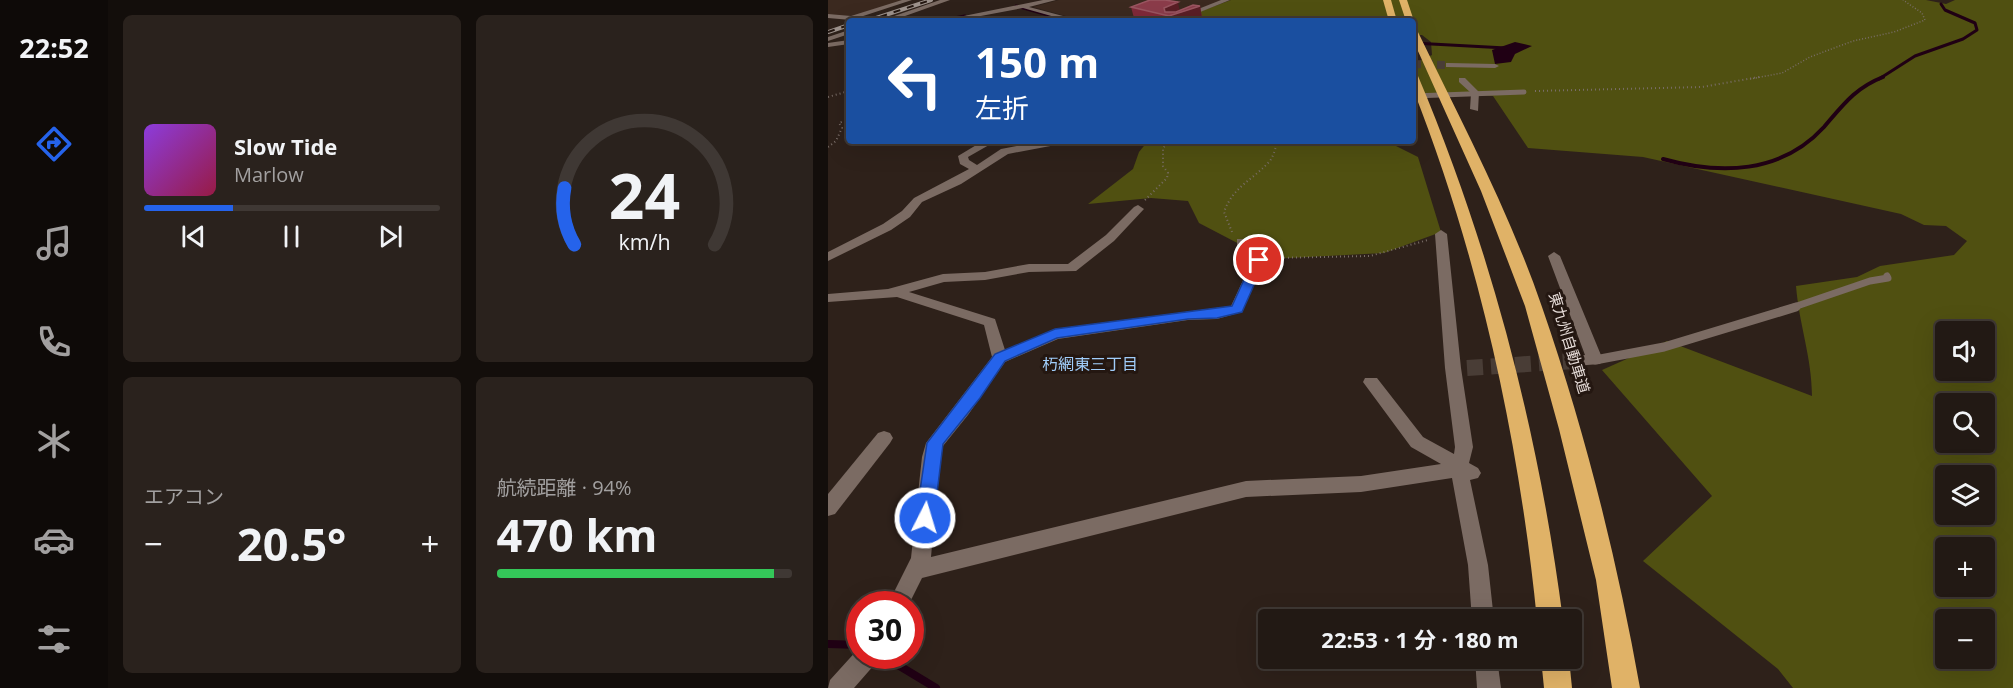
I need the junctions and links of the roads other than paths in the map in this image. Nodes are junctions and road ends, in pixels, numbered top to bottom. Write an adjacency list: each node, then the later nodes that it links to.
1 (909, 0): 8 (street)
2 (947, 0): 9 (street)
3 (1053, 0): 7 (street)
4 (1227, 0): 12 (street)
5 (1388, 0): 13 (highway)
6 (1403, 0): 14 (highway)
7 (1020, 7): 10 (street); 11 (street)
8 (828, 16)
9 (893, 18)
10 (960, 18)
11 (1066, 18)
12 (1180, 18)
13 (1392, 18)
14 (1409, 18)
15 (846, 33): 17 (street)
16 (1416, 36): 56 (highway, 東九州自動車道)
17 (828, 39)
18 (846, 42): 19 (street)
19 (828, 45)
20 (1449, 65): 21 (street)
21 (1495, 66)
22 (1462, 80): 24 (street)
23 (1416, 84): 49 (highway)
24 (1472, 92): 25 (lane); 26 (lane); 27 (street)
25 (1524, 92)
26 (1416, 96)
27 (1475, 109)
28 (985, 144): 30 (street)
29 (1044, 144): 30 (street)
30 (977, 169): 35 (street)
31 (1138, 209): 37 (street)
32 (1442, 236): 44 (street)
33 (1241, 242): 39 (street)
34 (1554, 256): 40 (street)
35 (828, 257)
36 (1887, 276): 40 (lane)
37 (888, 294): 38 (street); 39 (street)
38 (828, 298)
39 (1000, 358): 46 (street)
40 (1595, 360): 41 (street)
41 (1574, 361)
42 (1371, 382): 44 (street)
43 (884, 438): 45 (street)
44 (1465, 471): 46 (street); 48 (street)
45 (828, 508)
46 (917, 570): 47 (street)
47 (905, 591)
48 (1482, 609)
49 (1549, 609)
50 (855, 669): 53 (street)
51 (1487, 669): 54 (street)
52 (1556, 669): 55 (highway)
53 (837, 688)
54 (1489, 688)
55 (1558, 688)
56 (1626, 688)

